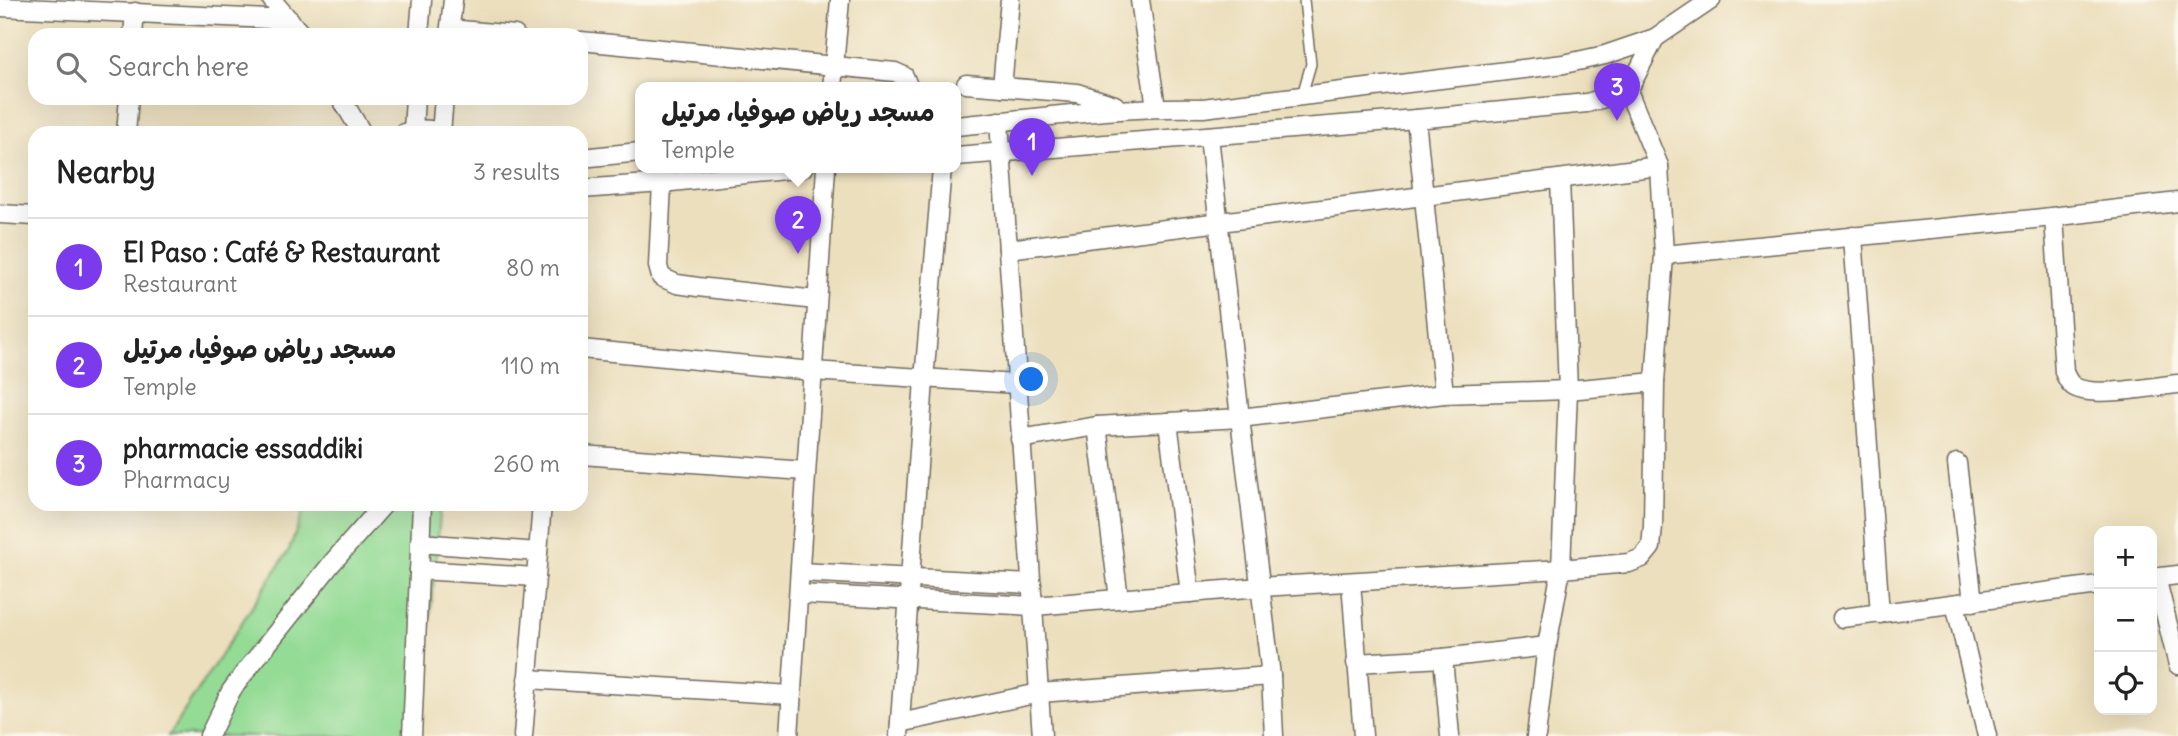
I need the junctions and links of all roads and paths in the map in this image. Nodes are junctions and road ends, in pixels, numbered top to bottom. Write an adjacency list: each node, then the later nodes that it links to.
1 (272, 0): 11 (street)
2 (422, 0): 14 (street)
3 (453, 0): 15 (street)
4 (840, 0): 18 (street)
5 (1010, 0): 22 (street)
6 (1140, 0): 29 (street)
7 (1304, 0): 24 (lane)
8 (1711, 0): 16 (street)
9 (0, 7): 10 (street)
10 (135, 12): 11 (street); 12 (street)
11 (290, 20): 13 (street)
12 (134, 28)
13 (296, 28)
14 (420, 28)
15 (450, 28)
16 (1654, 38): 23 (street); 24 (street)
17 (588, 42): 18 (street)
18 (833, 66): 19 (street); 20 (street)
19 (832, 82)
20 (908, 82)
21 (965, 84): 22 (street)
22 (1002, 86): 30 (street)
23 (1629, 91): 31 (street); 43 (street)
24 (1301, 95): 29 (street)
25 (128, 105): 34 (street)
26 (345, 105): 35 (street)
27 (414, 105): 36 (street)
28 (443, 105): 37 (street)
29 (1156, 107): 30 (street)
30 (1125, 108): 32 (street)
31 (1416, 119): 38 (street); 50 (street)
32 (999, 121): 33 (street); 40 (street)
33 (961, 125)
34 (127, 126)
35 (358, 126)
36 (409, 126)
37 (442, 126)
38 (1209, 136): 40 (street); 55 (street)
39 (635, 153): 42 (street)
40 (1002, 154): 41 (street); 57 (street)
41 (961, 156)
42 (588, 157)
43 (1659, 166): 47 (street); 58 (street)
44 (756, 173): 48 (street)
45 (826, 173): 59 (street)
46 (942, 173): 62 (street)
47 (1560, 179): 50 (street); 66 (street)
48 (662, 183): 49 (street); 59 (street)
49 (588, 188)
50 (1424, 196): 55 (street); 67 (street)
51 (2178, 202): 54 (street)
52 (0, 214): 53 (street)
53 (28, 216)
54 (2054, 217): 56 (street); 64 (street)
55 (1217, 222): 57 (street); 68 (street)
56 (1853, 236): 58 (street); 98 (street)
57 (1008, 249): 65 (street)
58 (1664, 255): 63 (street)
59 (816, 300): 61 (street)
60 (588, 350): 61 (street)
61 (812, 371): 62 (street); 74 (street)
62 (924, 380): 65 (street); 86 (street)
63 (1655, 382): 66 (street); 80 (street)
64 (2178, 383)
65 (1016, 384): 71 (street)
66 (1568, 390): 67 (street); 80 (street)
67 (1444, 394): 68 (street)
68 (1240, 418): 69 (street); 90 (street)
69 (1168, 422): 70 (street); 92 (street)
70 (1097, 426): 71 (street); 94 (street)
71 (1020, 439): 88 (street)
72 (588, 456): 74 (street)
73 (1956, 463): 96 (street)
74 (805, 471): 82 (street)
75 (378, 511): 109 (street)
76 (422, 511): 78 (street)
77 (541, 511): 79 (street)
78 (420, 543): 79 (street); 81 (street)
79 (538, 552): 84 (street)
80 (1561, 569): 87 (street); 100 (street)
81 (419, 570): 84 (street); 110 (street)
82 (800, 572): 86 (street); 93 (street)
83 (2178, 575): 85 (street)
84 (536, 577): 105 (street)
85 (2157, 577)
86 (911, 578): 88 (street); 95 (street)
87 (1351, 582): 90 (street); 102 (street)
88 (1032, 584): 97 (street)
89 (2094, 586): 96 (street)
90 (1260, 587): 92 (street); 104 (street)
91 (2157, 588): 103 (street)
92 (1190, 593): 94 (street)
93 (799, 594): 95 (street); 107 (street)
94 (1119, 599): 97 (street)
95 (909, 602): 97 (street); 108 (street)
96 (1964, 603): 98 (street); 118 (street)
97 (1034, 606): 106 (street)
98 (1880, 614): 99 (street)
99 (1842, 618)
100 (1546, 646): 101 (street); 117 (street)
101 (1443, 658): 102 (street); 116 (street)
102 (1356, 663): 115 (street)
103 (2178, 666)
104 (1272, 676): 106 (street); 114 (street)
105 (527, 679): 107 (street); 111 (street)
106 (1039, 693): 108 (street); 113 (street)
107 (792, 695): 112 (street)
108 (899, 730)
109 (209, 736)
110 (412, 736)
111 (523, 736)
112 (789, 736)
113 (1042, 736)
114 (1274, 736)
115 (1363, 736)
116 (1450, 736)
117 (1536, 736)
118 (1987, 736)

